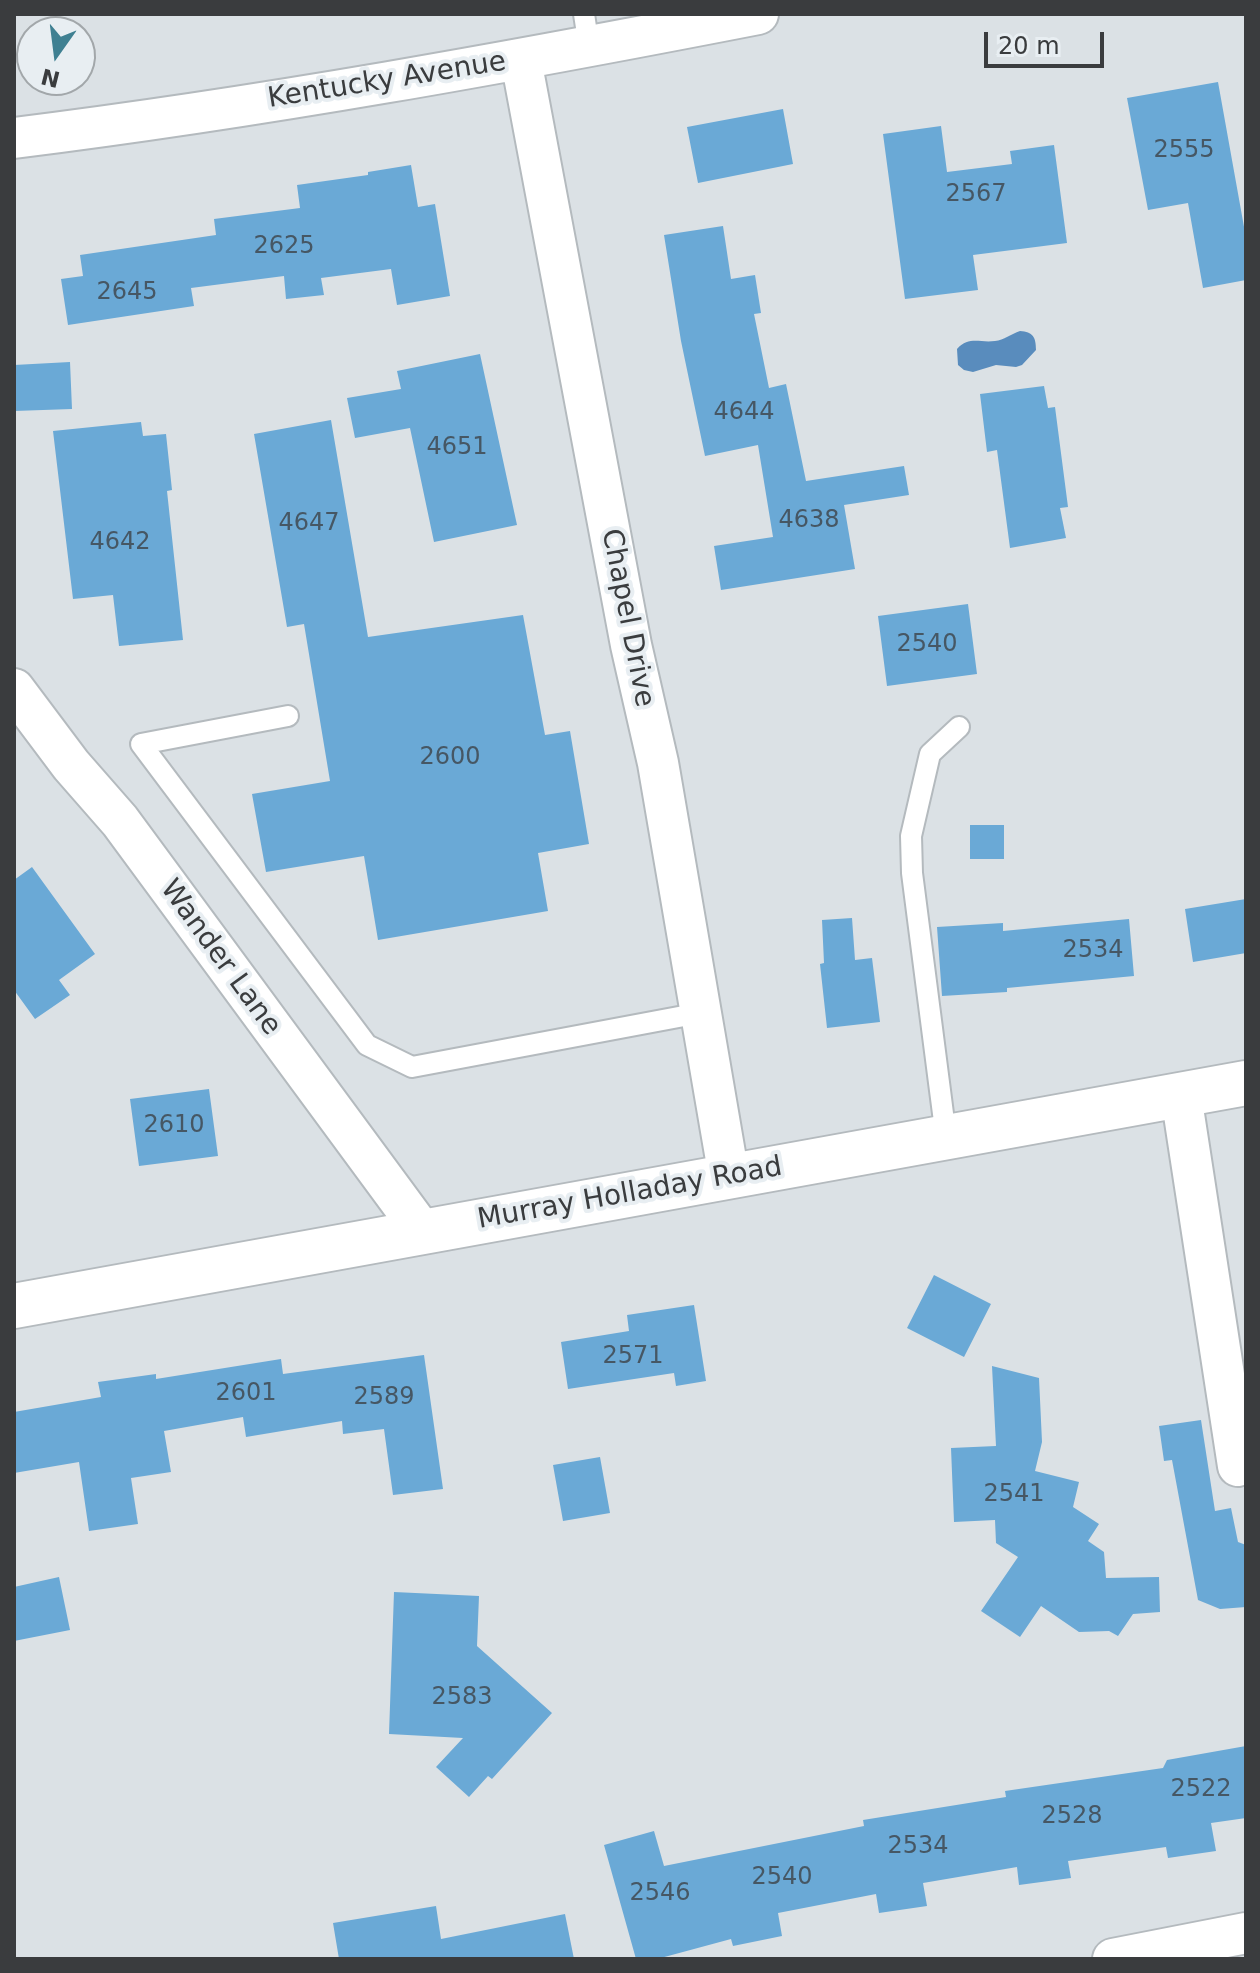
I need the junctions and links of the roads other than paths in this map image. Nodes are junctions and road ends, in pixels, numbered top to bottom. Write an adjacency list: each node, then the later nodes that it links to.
1 (758, 14): 2 (street, Kentucky Avenue)
2 (586, 30): 3 (street, Kentucky Avenue)
3 (521, 60): 4 (street, Kentucky Avenue); 8 (street, Chapel Drive)
4 (14, 138)
5 (14, 689): 13 (street, Wander Lane)
6 (288, 716): 8 (lane)
7 (959, 727): 11 (lane)
8 (700, 1013): 12 (street, Chapel Drive)
9 (1246, 1083): 10 (street, Murray Holladay Road)
10 (1181, 1095): 11 (street, Murray Holladay Road); 15 (street)
11 (946, 1137): 12 (street, Murray Holladay Road)
12 (729, 1177): 13 (street, Murray Holladay Road)
13 (422, 1231): 14 (street, Murray Holladay Road)
14 (14, 1306)
15 (1238, 1466)
16 (1246, 1933): 17 (street)
17 (1113, 1959)

